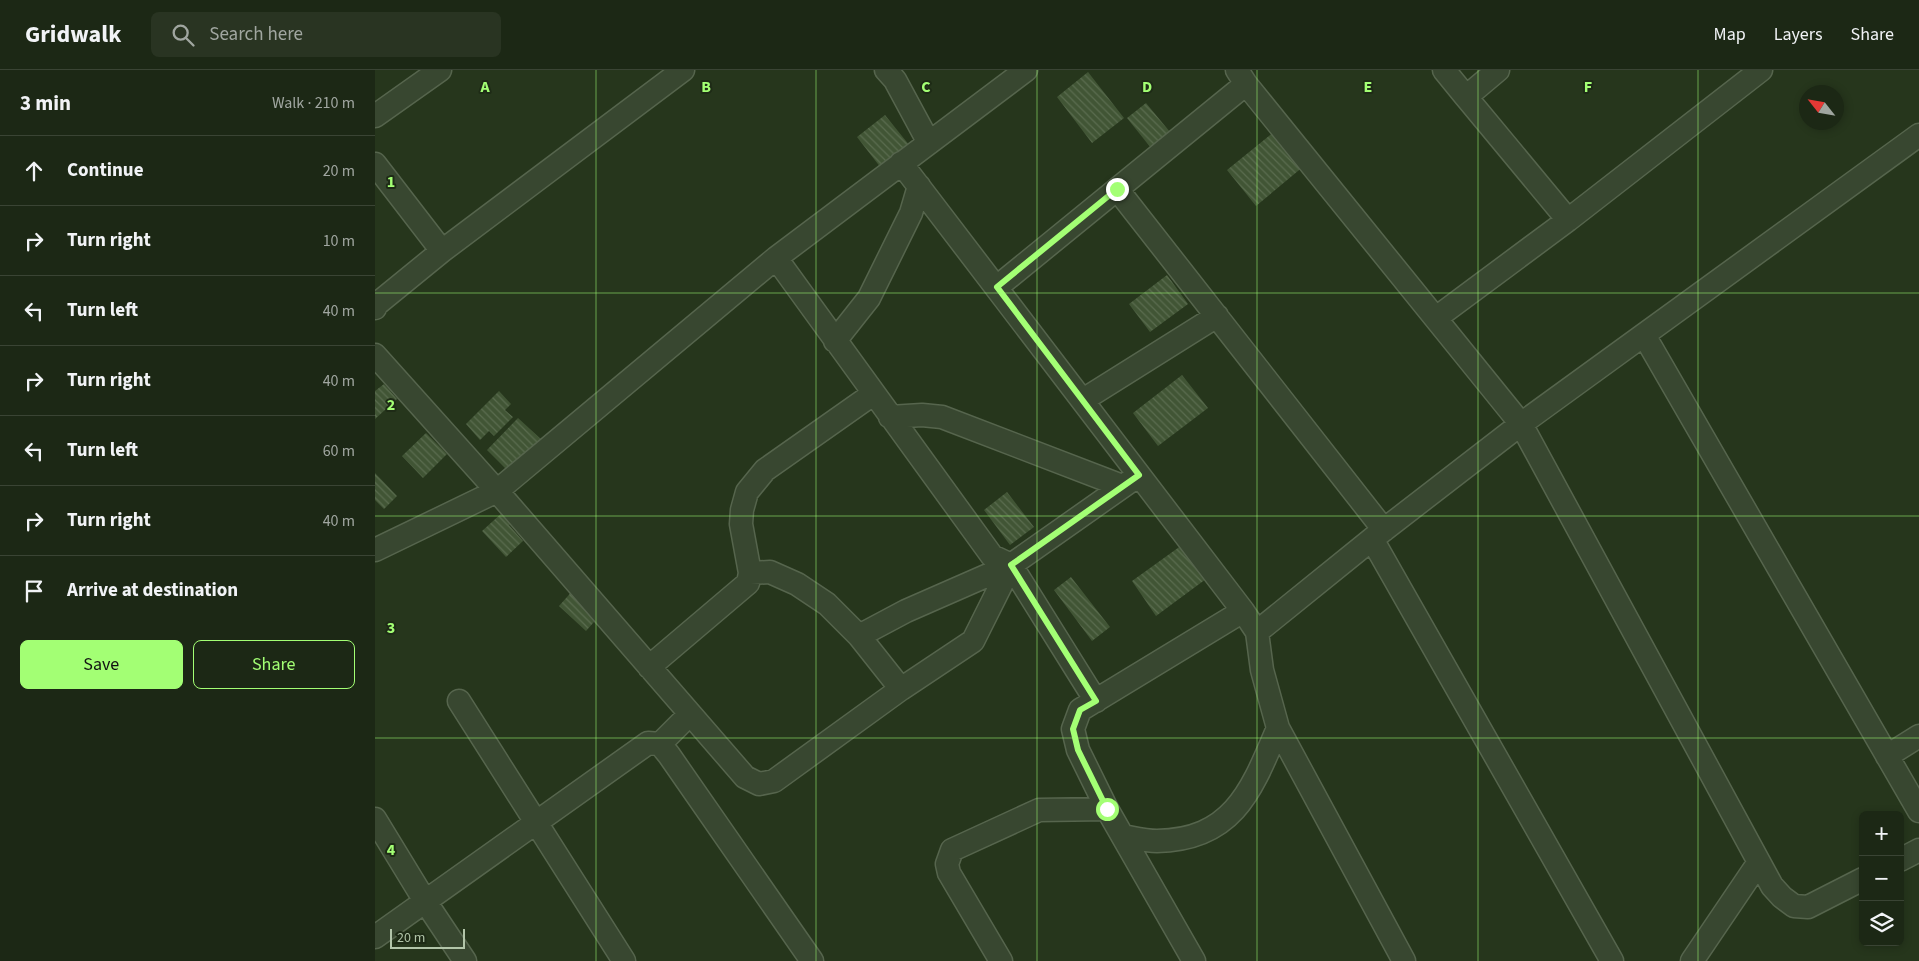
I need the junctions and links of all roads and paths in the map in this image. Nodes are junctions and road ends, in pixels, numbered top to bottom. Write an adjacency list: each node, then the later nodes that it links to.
1 (440, 70): 10 (street)
2 (683, 70): 18 (street)
3 (886, 70): 12 (street)
4 (1026, 70): 12 (street)
5 (1444, 70): 9 (street)
6 (1498, 70): 9 (street)
7 (1761, 70): 17 (street)
8 (1241, 77): 16 (street); 23 (street)
9 (1466, 97): 17 (street)
10 (375, 116)
11 (1919, 135): 24 (street)
12 (929, 142): 13 (street)
13 (901, 163): 15 (street); 19 (street)
14 (375, 164): 18 (street)
15 (919, 186): 20 (street); 25 (street)
16 (1117, 189): 20 (street); 22 (street)
17 (1568, 220): 23 (street)
18 (442, 251): 21 (street)
19 (776, 258): 25 (street); 32 (street)
20 (997, 287): 28 (street)
21 (375, 308)
22 (1217, 316): 28 (street); 33 (street)
23 (1436, 318): 30 (street)
24 (1644, 335): 30 (street); 48 (street)
25 (835, 341): 27 (street)
26 (375, 355): 32 (street)
27 (873, 394): 29 (street); 36 (street)
28 (1083, 400): 31 (street)
29 (890, 417): 31 (street); 35 (street)
30 (1521, 424): 33 (street); 56 (street)
31 (1130, 481): 35 (street); 37 (street)
32 (497, 491): 34 (street); 40 (street)
33 (1378, 534): 38 (street); 66 (street)
34 (380, 541)
35 (1011, 565): 39 (street); 41 (street); 43 (street)
36 (750, 572): 39 (street); 40 (street)
37 (1243, 611): 38 (street); 43 (street)
38 (1257, 632): 45 (street)
39 (859, 636): 41 (street)
40 (649, 667): 44 (street)
41 (901, 689): 44 (street)
42 (459, 701): 52 (street)
43 (1096, 701): 49 (street)
44 (690, 714): 47 (street)
45 (1278, 728): 53 (street); 65 (street)
46 (1919, 736): 48 (street)
47 (660, 744): 52 (street); 62 (street)
48 (1887, 756): 50 (street)
49 (1107, 809): 53 (street); 63 (street)
50 (1919, 811)
51 (375, 819): 58 (street)
52 (536, 822): 58 (street); 61 (street)
53 (1123, 836): 64 (street)
54 (1919, 850): 55 (street)
55 (1904, 858)
56 (1759, 862): 57 (street); 67 (street)
57 (1859, 881)
58 (425, 901): 59 (street); 60 (street)
59 (375, 937)
60 (465, 961)
61 (624, 961)
62 (812, 961)
63 (1001, 961)
64 (1194, 961)
65 (1404, 961)
66 (1612, 961)
67 (1692, 961)

